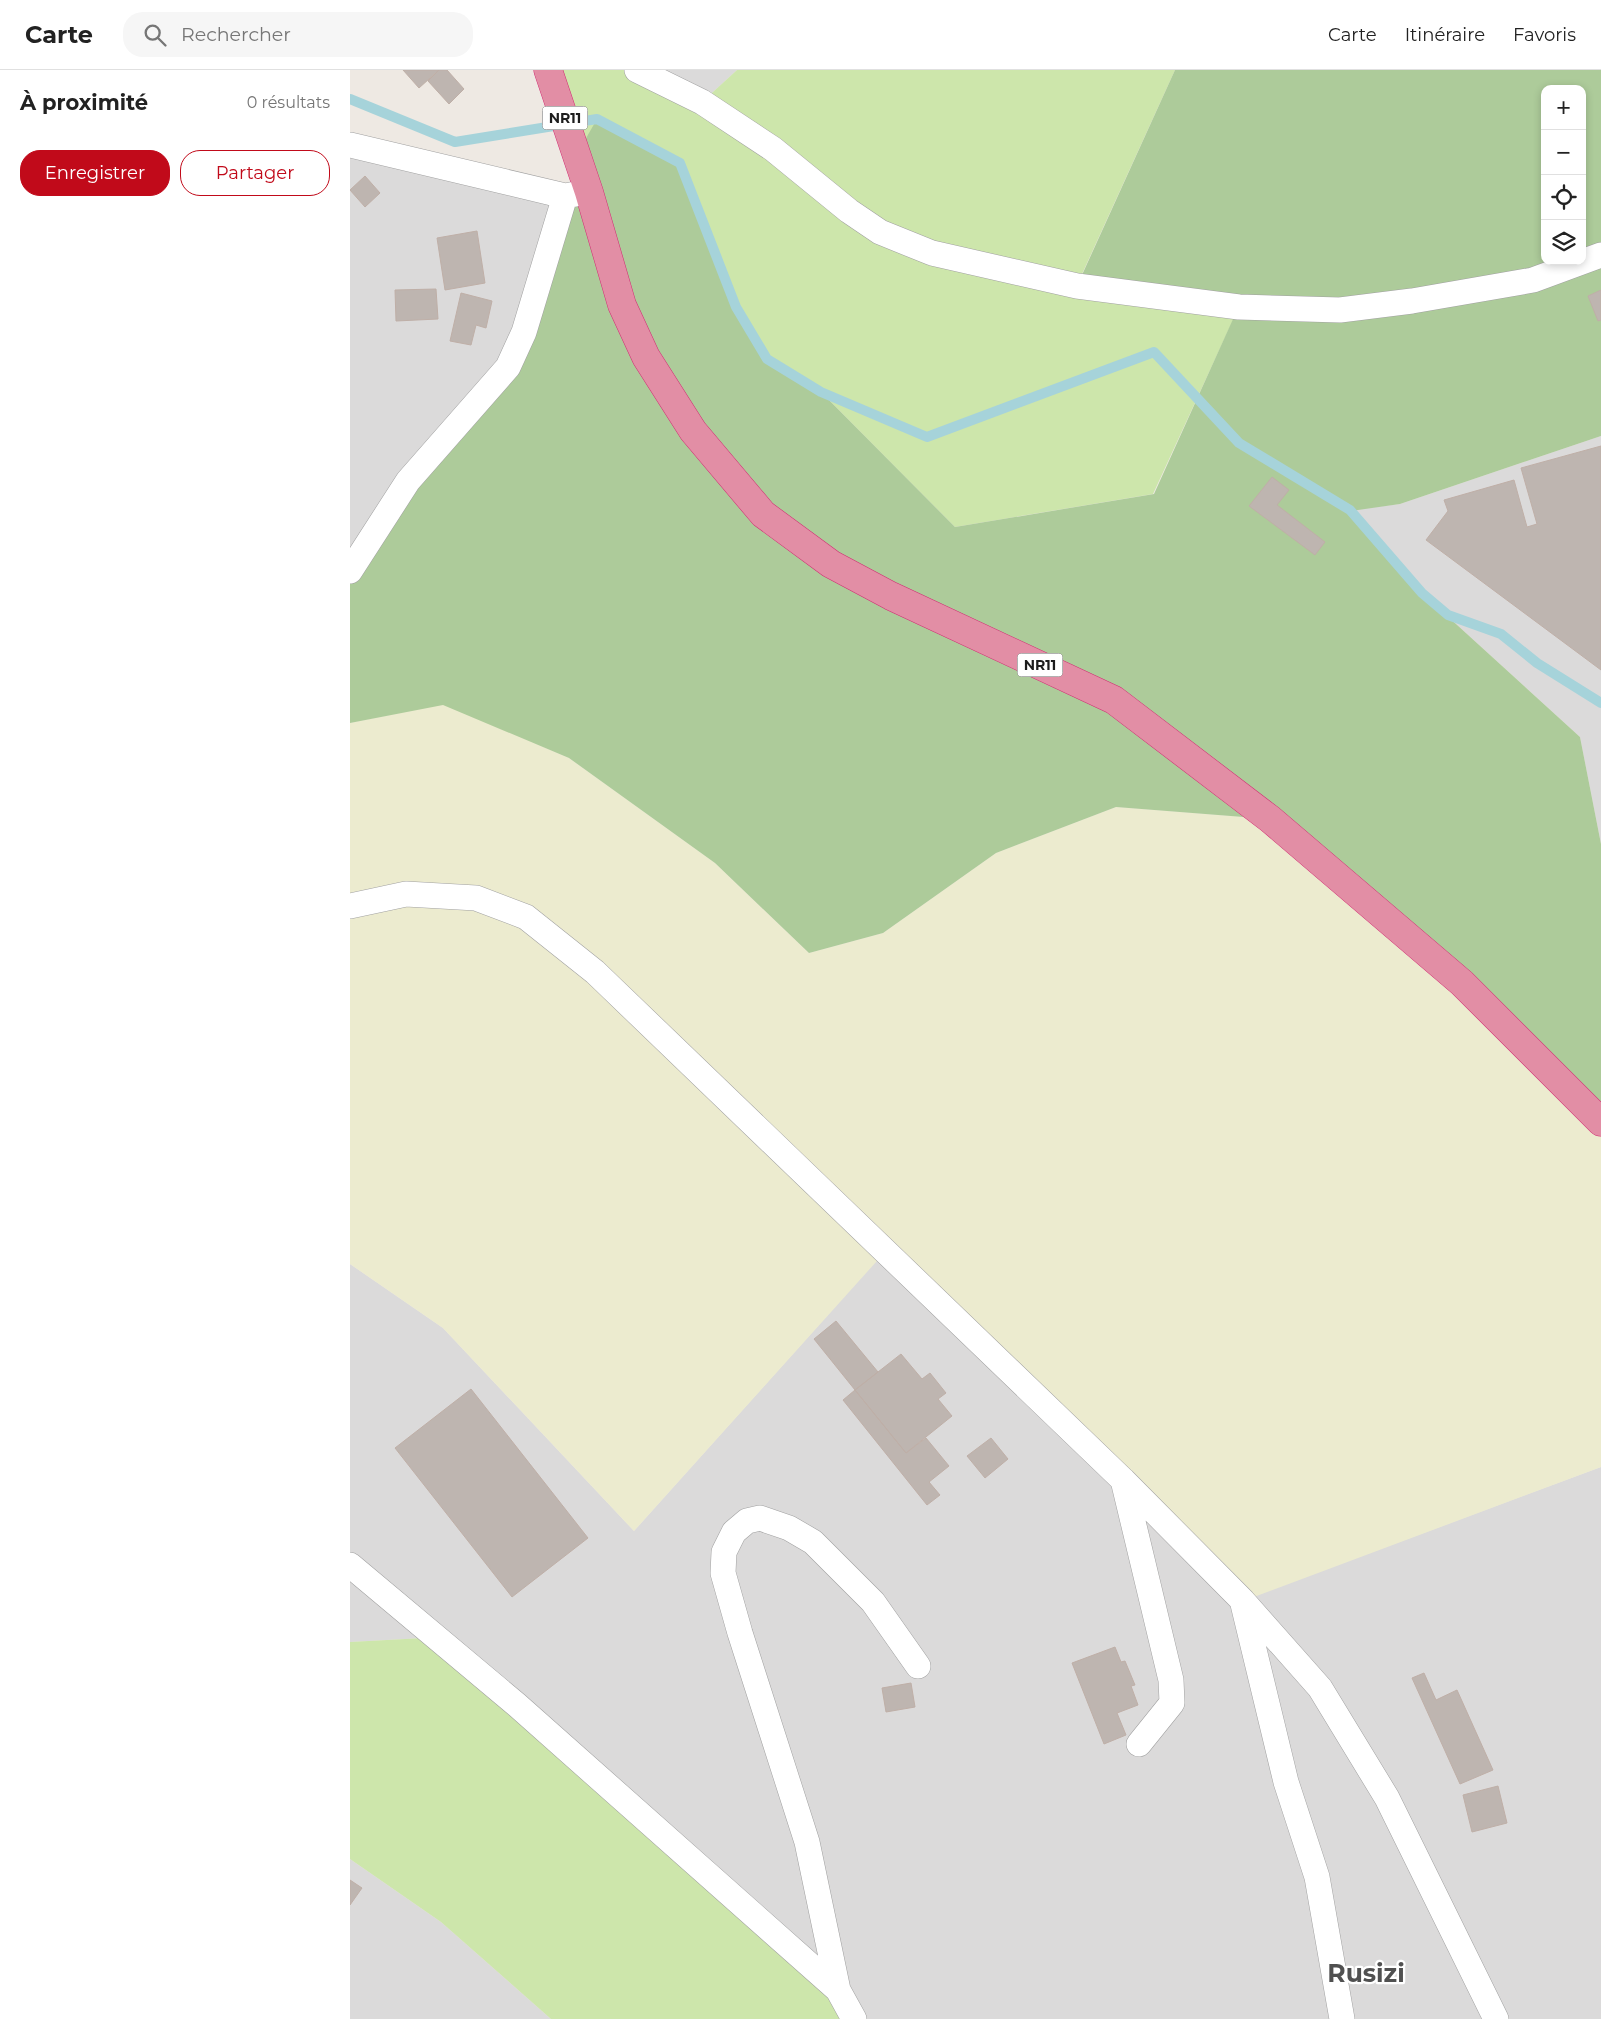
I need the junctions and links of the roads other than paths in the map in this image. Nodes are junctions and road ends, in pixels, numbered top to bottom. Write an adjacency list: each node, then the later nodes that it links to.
1 (637, 70): 5 (street)
2 (550, 76): 4 (highway, NR11)
3 (350, 145): 4 (street)
4 (577, 194): 6 (street); 8 (highway, NR11)
5 (1601, 255)
6 (350, 571)
7 (350, 906): 9 (street)
8 (1601, 1122)
9 (1123, 1480): 11 (street); 13 (street)
10 (350, 1565): 14 (street)
11 (1243, 1601): 16 (street); 17 (street)
12 (918, 1666): 14 (street)
13 (1138, 1744)
14 (838, 1990): 15 (street)
15 (854, 2019)
16 (1342, 2019)
17 (1496, 2019)

